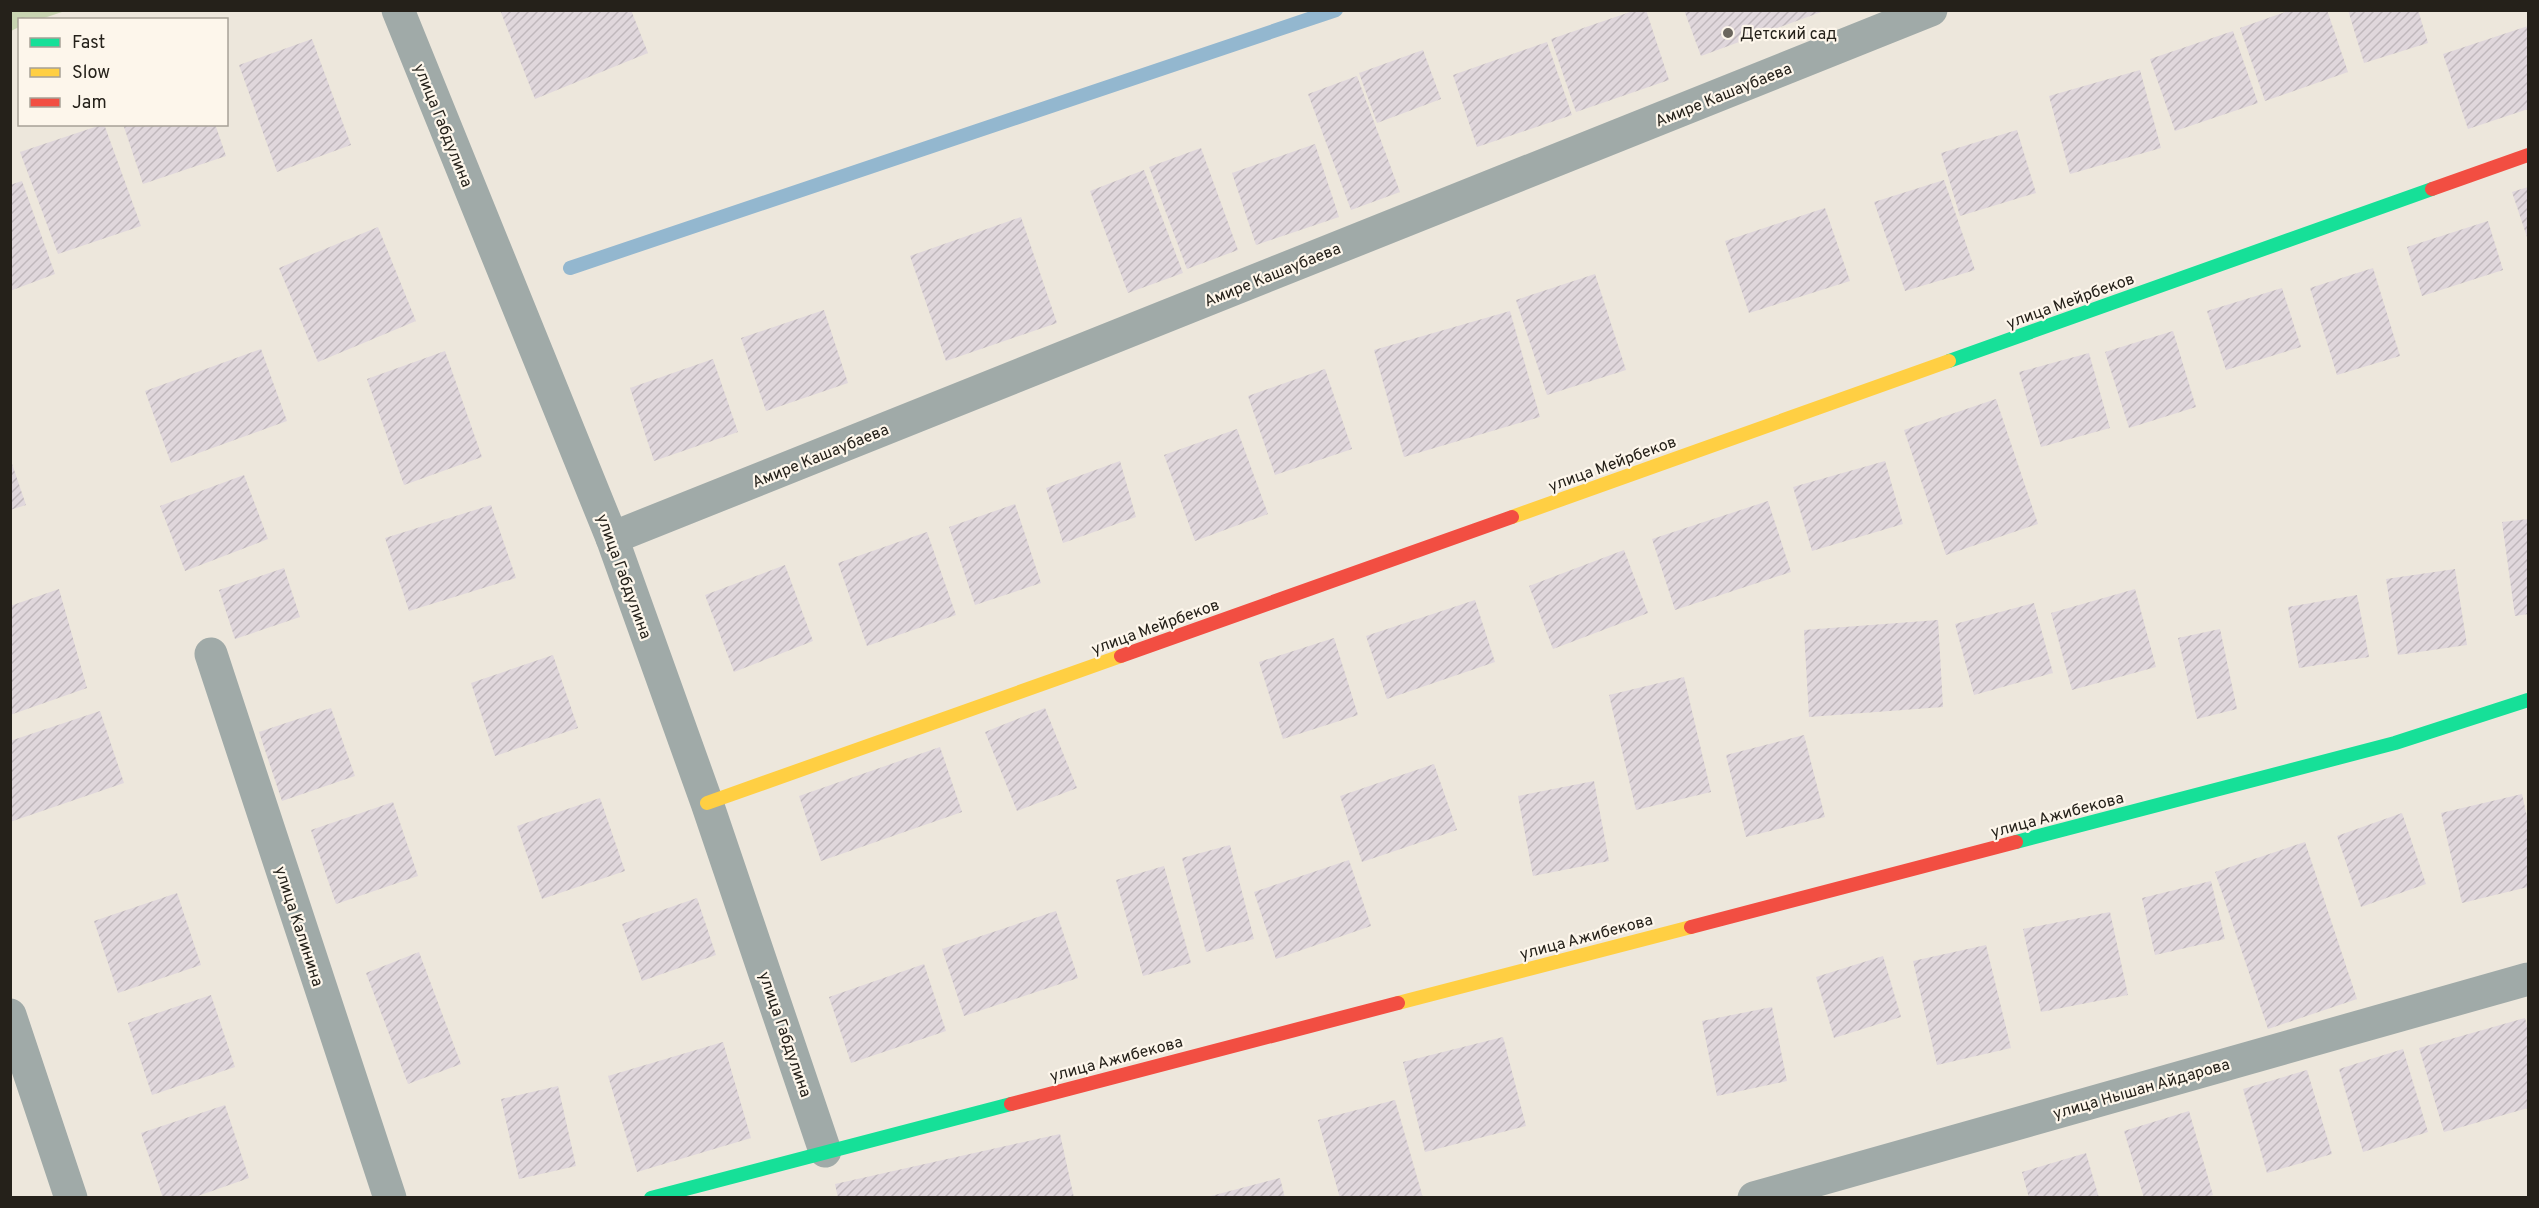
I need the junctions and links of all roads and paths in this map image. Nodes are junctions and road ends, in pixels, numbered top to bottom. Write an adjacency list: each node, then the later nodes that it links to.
1 (398, 10): 4 (street, улица Габдулина)
2 (1931, 10): 4 (street, Амире Кашаубаева)
3 (2529, 155): 7 (street, улица Мейрбеков)
4 (612, 538): 7 (street, улица Габдулина)
5 (211, 654): 12 (street, улица Калинина)
6 (2529, 700): 10 (street, улица Ажибекова)
7 (707, 803): 10 (street, улица Габдулина)
8 (2529, 979): 14 (street, улица Нышан Айдарова)
9 (10, 1015): 11 (street)
10 (825, 1151): 13 (street, улица Ажибекова)
11 (71, 1197)
12 (390, 1197)
13 (651, 1197)
14 (1754, 1197)

